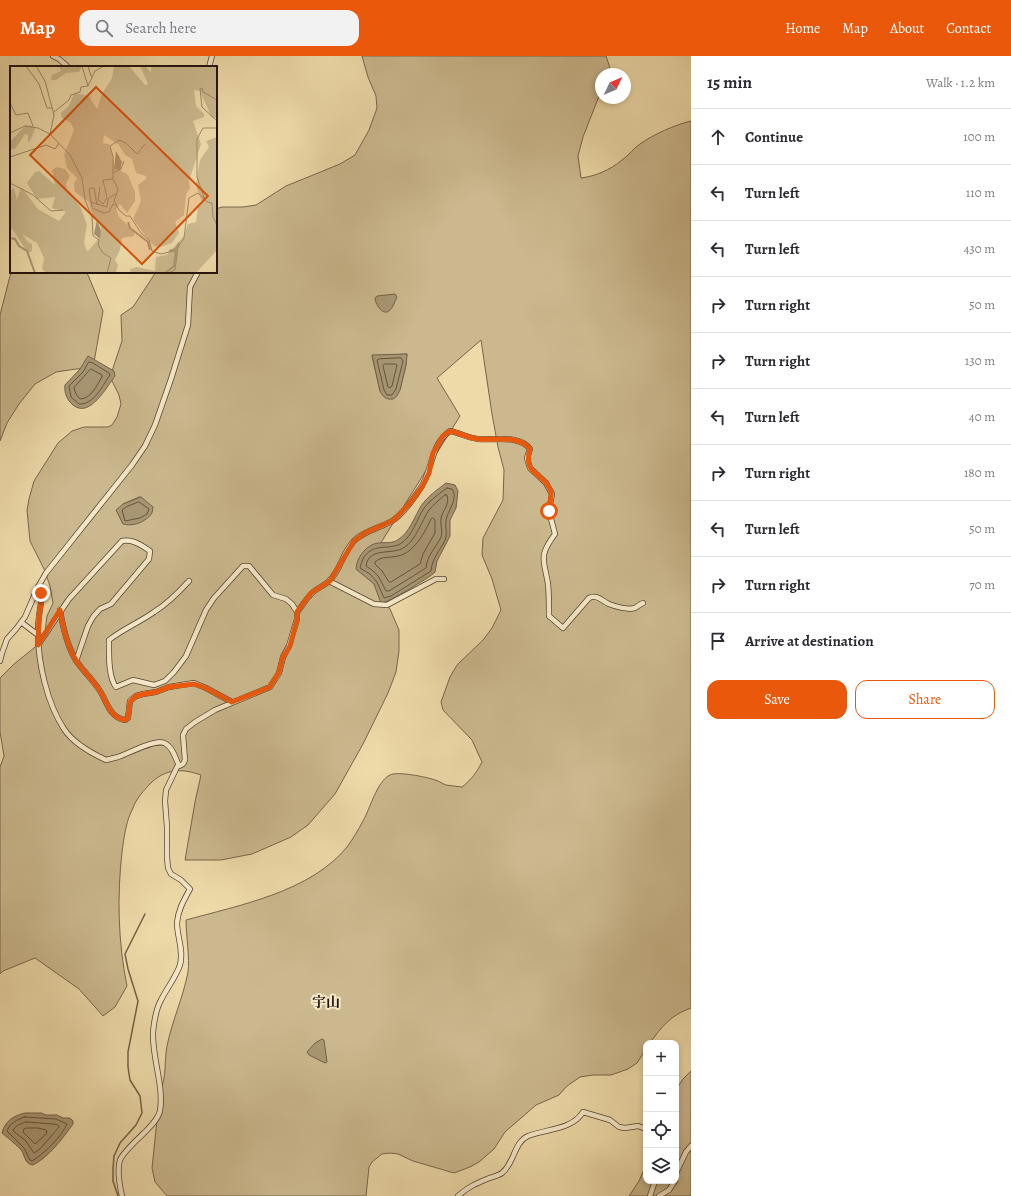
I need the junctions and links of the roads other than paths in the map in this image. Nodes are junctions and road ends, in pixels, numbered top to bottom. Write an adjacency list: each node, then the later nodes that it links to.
1 (53, 56): 3 (street)
2 (212, 56): 4 (street)
3 (67, 66)
4 (209, 66)
5 (198, 273): 9 (street)
6 (444, 579): 8 (street)
7 (189, 581): 12 (street)
8 (330, 581): 10 (street); 12 (street)
9 (38, 587): 13 (street); 14 (street)
10 (643, 603)
11 (60, 610): 15 (street); 17 (street); 17 (street)
12 (297, 612): 18 (street)
13 (21, 622): 14 (street); 16 (street)
14 (38, 635): 15 (street)
15 (38, 645): 19 (street)
16 (0, 661)
17 (76, 661): 18 (street)
18 (232, 702): 19 (street)
19 (179, 766): 25 (street)
20 (643, 1128): 26 (street)
21 (691, 1146): 22 (street)
22 (679, 1167)
23 (654, 1184): 27 (street)
24 (672, 1184): 28 (street)
25 (122, 1196)
26 (458, 1196)
27 (650, 1196)
28 (659, 1196)

